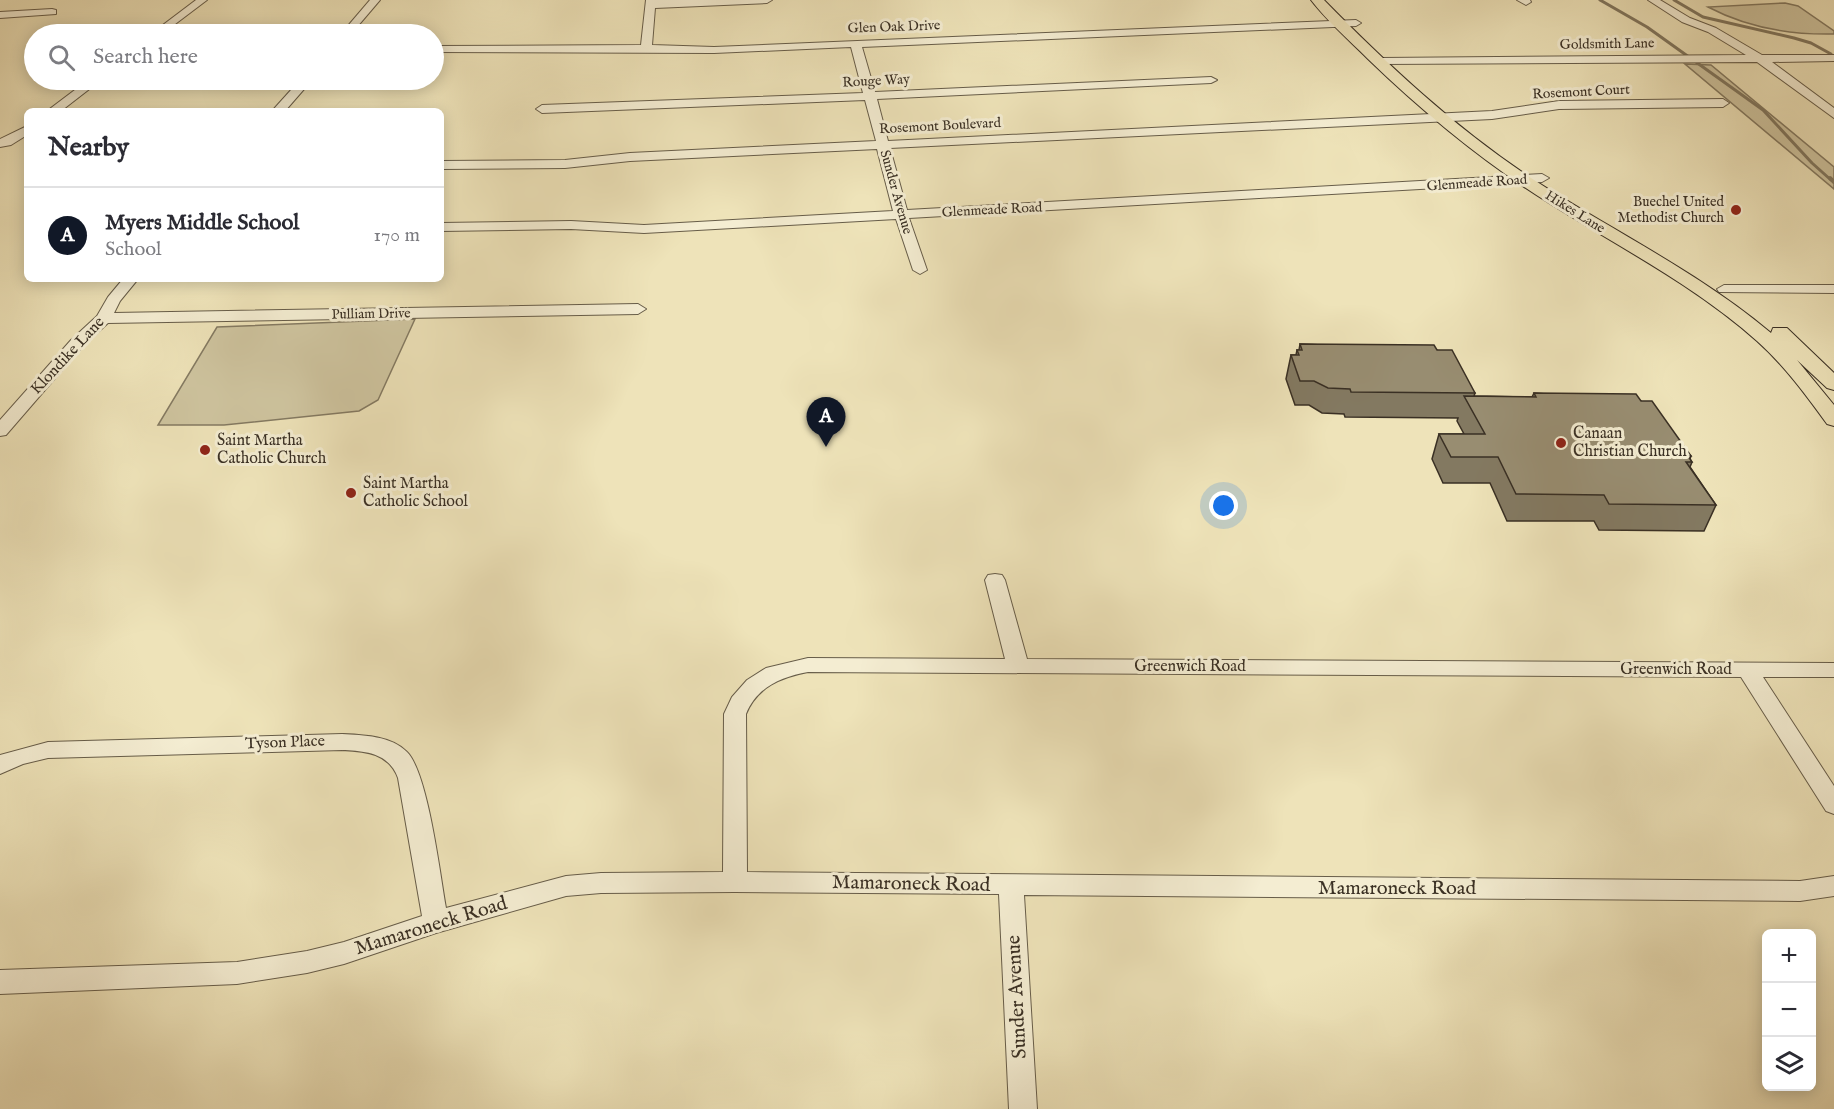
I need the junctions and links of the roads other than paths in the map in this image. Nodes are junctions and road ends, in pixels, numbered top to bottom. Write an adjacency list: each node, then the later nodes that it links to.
1 (202, 0): 11 (street)
2 (375, 0): 12 (street)
3 (767, 0): 7 (street)
4 (1317, 0): 10 (main road, Hikes Lane)
5 (1331, 0): 10 (main road, Hikes Lane)
6 (1653, 0): 16 (street)
7 (651, 2): 14 (street)
8 (52, 12): 9 (street)
9 (0, 15)
10 (1348, 23): 13 (street, Glen Oak Drive); 18 (main road, Hikes Lane)
11 (170, 24)
12 (355, 24)
13 (856, 44): 14 (street, Glen Oak Drive); 22 (street, Sunder Avenue)
14 (646, 48): 15 (street, Glen Oak Drive)
15 (444, 49)
16 (1759, 58): 17 (street, Goldsmith Lane); 18 (street, Goldsmith Lane); 27 (street)
17 (1834, 58)
18 (1389, 61): 28 (main road, Hikes Lane); 29 (main road, Hikes Lane)
19 (1210, 80): 22 (street, Rouge Way)
20 (81, 90): 24 (street)
21 (297, 90): 25 (street)
22 (870, 96): 26 (street, Rouge Way); 32 (street, Sunder Avenue)
23 (1723, 103): 29 (street, Rosemont Court)
24 (57, 108)
25 (281, 108)
26 (542, 109)
27 (1834, 114)
28 (1440, 117): 29 (street, Rosemont Court); 32 (street, Rosemont Boulevard); 35 (main road, Hikes Lane)
29 (1458, 117): 35 (main road, Hikes Lane)
30 (24, 132): 31 (street)
31 (4, 143): 33 (street)
32 (883, 144): 34 (street, Rosemont Boulevard); 36 (street, Sunder Avenue)
33 (24, 146)
34 (444, 165)
35 (1533, 179): 36 (street, Glenmeade Road); 40 (main road, Hikes Lane); 45 (main road, Hikes Lane)
36 (901, 214): 37 (street, Glenmeade Road); 38 (street, Sunder Avenue)
37 (444, 227)
38 (920, 270)
39 (128, 282): 43 (street, Klondike Lane)
40 (1724, 289): 41 (street); 44 (main road, Hikes Lane)
41 (1834, 289)
42 (638, 309): 43 (street, Pulliam Drive)
43 (104, 318): 46 (street, Klondike Lane)
44 (1834, 384)
45 (1834, 420)
46 (0, 431)
47 (995, 580): 48 (street)
48 (1018, 666): 50 (street, Greenwich Road); 53 (street, Greenwich Road)
49 (1834, 670): 50 (street, Greenwich Road)
50 (1748, 671): 52 (street)
51 (0, 765): 56 (street, Tyson Place)
52 (1834, 805)
53 (735, 882): 54 (street, Mamaroneck Road); 56 (street, Mamaroneck Road)
54 (1011, 885): 55 (street, Mamaroneck Road); 58 (street, Sunder Avenue)
55 (1834, 886)
56 (436, 922): 57 (street, Mamaroneck Road)
57 (0, 982)
58 (1023, 1109)

